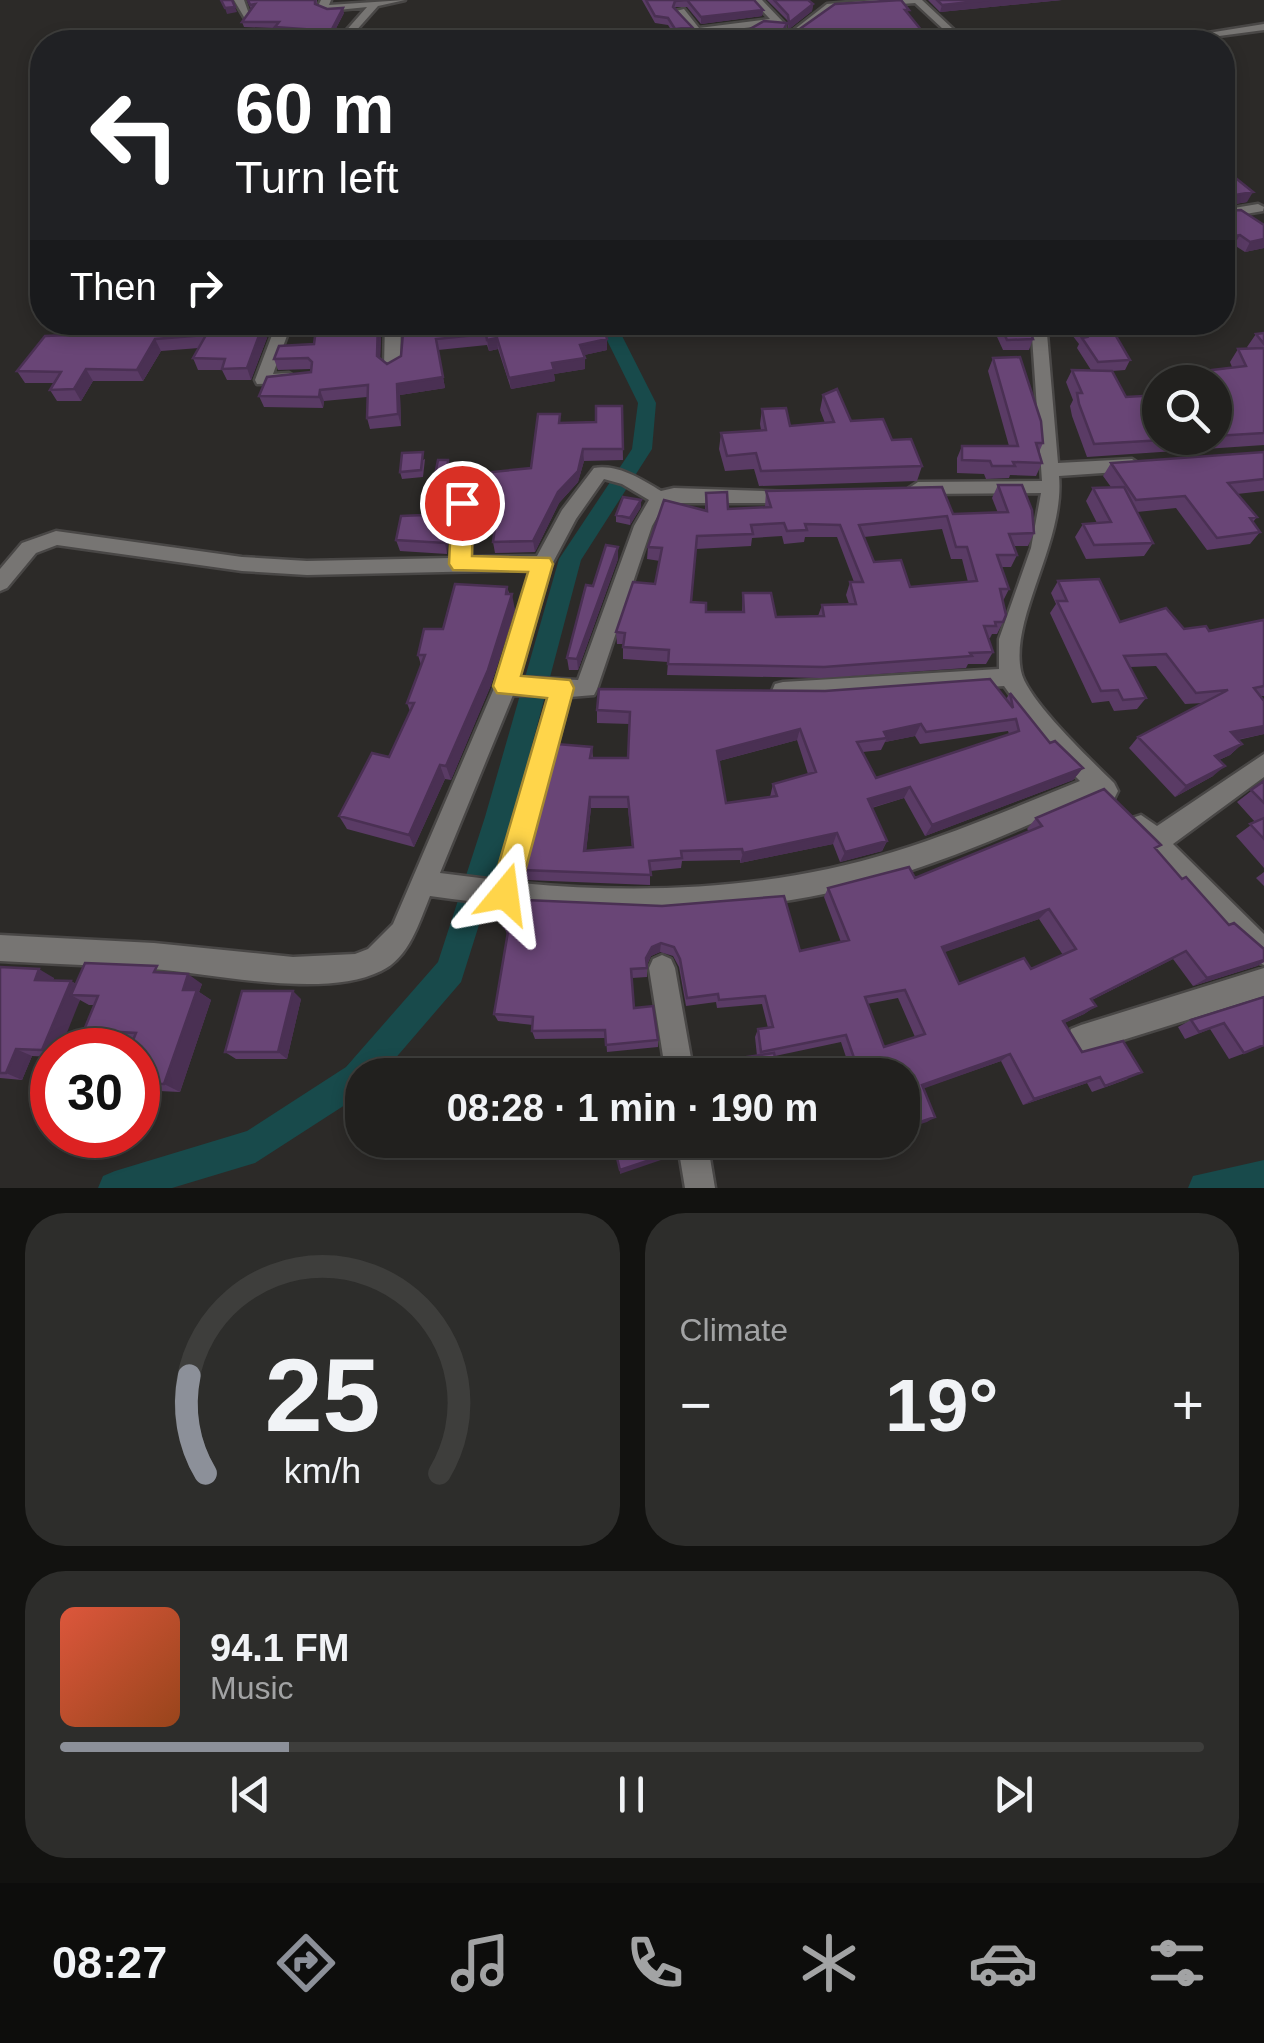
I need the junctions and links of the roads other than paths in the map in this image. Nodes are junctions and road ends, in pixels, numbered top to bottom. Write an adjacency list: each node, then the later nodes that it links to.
1 (239, 0): 8 (street)
2 (326, 0): 6 (street)
3 (400, 0): 6 (street)
4 (757, 0): 12 (street)
5 (916, 0): 13 (street); 14 (street)
6 (375, 4): 10 (street)
7 (681, 12): 11 (street)
8 (247, 15)
9 (1264, 28): 15 (street)
10 (352, 30)
11 (696, 30)
12 (785, 30)
13 (788, 30)
14 (949, 30)
15 (1235, 32)
16 (1258, 208): 17 (street)
17 (1235, 212)
18 (280, 335): 22 (street)
19 (393, 335): 21 (street)
20 (1039, 335): 25 (street)
21 (392, 367)
22 (306, 377)
23 (1145, 464): 25 (street)
24 (463, 473): 29 (street)
25 (1051, 478): 26 (street); 32 (street)
26 (902, 488)
27 (804, 496): 28 (street)
28 (660, 498): 30 (street); 34 (street)
29 (460, 564): 30 (street); 31 (street)
30 (542, 564): 33 (street)
31 (0, 583)
32 (1010, 676): 35 (street); 37 (street)
33 (513, 686): 34 (street); 39 (street)
34 (574, 688): 40 (street)
35 (762, 691)
36 (1264, 764): 38 (street)
37 (1098, 784): 38 (street); 40 (street)
38 (1157, 841): 42 (street)
39 (435, 885): 40 (street); 41 (street)
40 (496, 892)
41 (0, 948)
42 (1264, 952)
43 (662, 968): 46 (street)
44 (1264, 982): 45 (street)
45 (1081, 1039)
46 (677, 1058)
47 (695, 1158): 48 (street)
48 (700, 1188)

